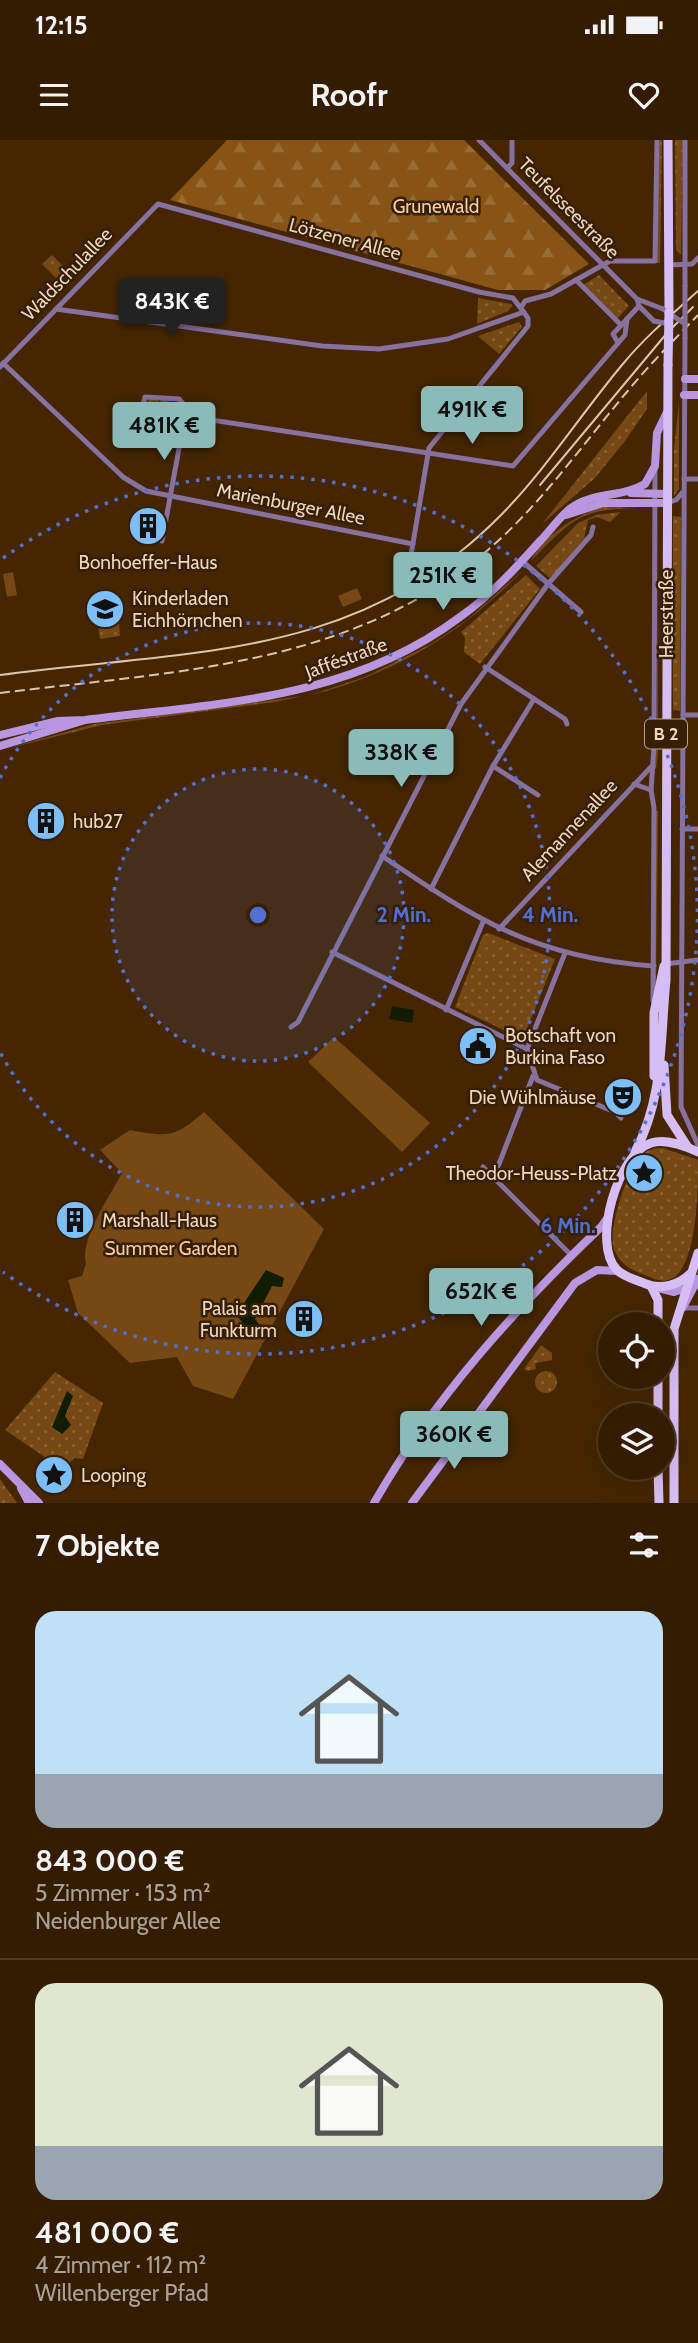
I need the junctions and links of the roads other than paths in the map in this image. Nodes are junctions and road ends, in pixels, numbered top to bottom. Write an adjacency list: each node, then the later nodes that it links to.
1 (479, 140): 6 (street, Teufelsseestraße)
2 (512, 140): 6 (street)
3 (657, 140): 9 (street)
4 (668, 140): 11 (main road, Heerstraße / B 2)
5 (685, 140): 10 (street, Heerstraße)
6 (507, 168): 9 (street, Teufelsseestraße)
7 (158, 204): 16 (street, Waldschulallee); 17 (street, Lötzener Allee)
8 (698, 258): 10 (street)
9 (602, 264): 12 (street); 13 (street, Teufelsseestraße)
10 (688, 264): 11 (street); 20 (street, Heerstraße, bridge)
11 (669, 265): 15 (main road, Heerstraße / B 2)
12 (576, 280): 17 (street); 21 (street)
13 (637, 299): 14 (street, Teufelsseestraße); 15 (street, Teufelsseestraße)
14 (639, 306): 18 (street); 19 (street, Teufelsseestraße, bridge)
15 (667, 308): 19 (main road, Heerstraße / B 2, bridge); 20 (street, Teufelsseestraße, bridge)
16 (56, 309): 17 (street); 23 (street, Waldschulallee)
17 (523, 309): 32 (street)
18 (627, 319): 21 (street); 22 (street)
19 (669, 324): 26 (main road, Heerstraße / B 2, bridge)
20 (685, 324): 24 (street, Heerstraße, bridge)
21 (621, 325): 22 (street)
22 (618, 343): 32 (street)
23 (2, 365): 38 (street, Marienburger Allee)
24 (685, 379): 25 (main road); 27 (street, Heerstraße)
25 (698, 379)
26 (668, 395): 27 (street); 29 (main road, Heerstraße / B 2)
27 (684, 395): 28 (main road); 34 (street, Heerstraße)
28 (698, 395)
29 (668, 410): 33 (main road, Heerstraße); 40 (main road, Heerstraße / B 2)
30 (185, 415): 31 (street); 31 (street); 32 (street)
31 (182, 429): 38 (street)
32 (428, 453): 44 (street)
33 (655, 466): 37 (main road, Jafféstraße); 39 (street, Heerstraße)
34 (684, 479): 35 (street); 36 (street, Heerstraße)
35 (698, 479)
36 (684, 490): 40 (street); 51 (street, Heerstraße)
37 (621, 493): 39 (main road, Jafféstraße); 41 (main road, Jafféstraße)
38 (171, 498): 43 (street); 44 (street, Marienburger Allee)
39 (655, 498): 40 (main road, Jafféstraße); 41 (main road, Jafféstraße); 58 (street, Heerstraße)
40 (667, 499): 71 (main road, Heerstraße / B 2)
41 (566, 515): 45 (main road, Jafféstraße)
42 (593, 527): 47 (street)
43 (162, 541)
44 (413, 544): 46 (street)
45 (522, 561): 47 (street); 53 (main road, Jafféstraße)
46 (408, 573)
47 (548, 584): 48 (street); 49 (street)
48 (581, 612)
49 (485, 667): 50 (street); 64 (street)
50 (534, 699): 54 (street); 57 (street)
51 (683, 715): 52 (street); 62 (street, Heerstraße)
52 (698, 715)
53 (85, 720): 55 (main road, Jafféstraße); 56 (main road, Jafféstraße)
54 (567, 724)
55 (0, 735)
56 (0, 746)
57 (493, 766): 61 (street); 65 (street)
58 (651, 767): 59 (street, Alemannenallee); 60 (street, Heerstraße)
59 (634, 784): 60 (street, Alemannenallee); 67 (street, Alemannenallee)
60 (651, 790): 73 (street, Heerstraße)
61 (538, 795)
62 (682, 829): 63 (street); 72 (street, Heerstraße)
63 (698, 829)
64 (382, 856): 65 (street); 68 (street)
65 (431, 888): 66 (street)
66 (483, 922): 67 (street); 74 (street)
67 (499, 929): 69 (street)
68 (332, 952): 74 (street); 76 (street)
69 (565, 953): 73 (street); 77 (street)
70 (698, 960): 72 (street)
71 (665, 964): 72 (street); 75 (main road, Heerstraße / B 2); 78 (main road, Heerstraße / B 2)
72 (681, 964): 82 (street, Heerstraße)
73 (653, 966): 75 (street, Heerstraße)
74 (446, 1010): 77 (street)
75 (654, 1013): 80 (main road, Heerstraße / B 2)
76 (291, 1027)
77 (527, 1049): 79 (street)
78 (662, 1058): 80 (main road, Heerstraße / B 2); 82 (main road, Heerstraße / B 2)
79 (533, 1076): 81 (street); 86 (street)
80 (655, 1098): 83 (main road, Heerstraße / B 2)
81 (621, 1118)
82 (693, 1146): 83 (main road); 84 (main road)
83 (635, 1152): 87 (main road, B 2)
84 (698, 1152)
85 (483, 1167): 86 (street)
86 (494, 1177): 89 (street)
87 (608, 1217): 89 (main road); 90 (main road, B 2)
88 (698, 1253): 91 (main road)
89 (572, 1256): 102 (main road)
90 (618, 1271): 92 (main road); 103 (main road)
91 (695, 1279): 92 (main road); 93 (main road); 95 (main road)
92 (651, 1286): 93 (main road); 96 (main road)
93 (685, 1290): 95 (main road)
94 (698, 1308): 95 (street)
95 (680, 1311): 105 (main road)
96 (658, 1312)
97 (0, 1464): 98 (main road)
98 (16, 1479): 100 (main road); 101 (main road)
99 (658, 1480): 104 (main road)
100 (29, 1503)
101 (39, 1503)
102 (374, 1503)
103 (412, 1503)
104 (659, 1503)
105 (674, 1503)

